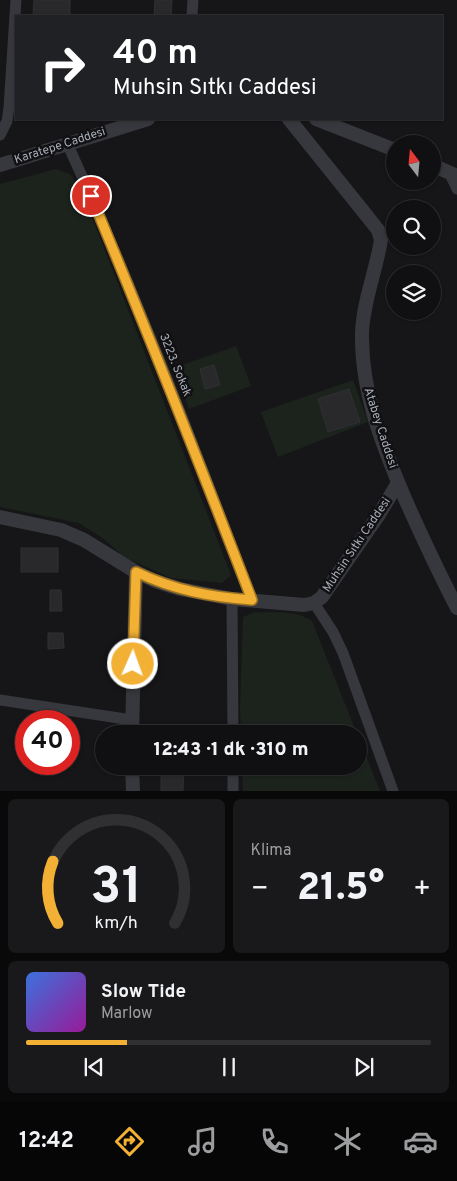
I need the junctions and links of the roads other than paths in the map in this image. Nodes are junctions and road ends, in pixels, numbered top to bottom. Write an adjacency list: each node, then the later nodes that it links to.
1 (16, 0): 4 (street)
2 (193, 0): 5 (street)
3 (15, 15): 9 (street)
4 (15, 15)
5 (192, 15)
6 (145, 120): 10 (street, Karatepe Caddesi)
7 (289, 120): 16 (street, Atabey Caddesi)
8 (319, 120): 11 (street)
9 (0, 135)
10 (68, 143): 12 (street, Karatepe Caddesi); 20 (street, 3223. Sokak)
11 (386, 146)
12 (0, 165)
13 (441, 169): 14 (street)
14 (453, 174): 15 (street)
15 (457, 189)
16 (398, 483): 21 (street, Muhsin Sıtkı Caddesi); 22 (street, Atabey Caddesi)
17 (0, 518): 18 (street, Muhsin Sıtkı Caddesi)
18 (136, 572): 19 (street, Muhsin Sıtkı Caddesi); 25 (street)
19 (232, 599): 20 (street, Muhsin Sıtkı Caddesi); 26 (street)
20 (252, 600): 21 (street, Muhsin Sıtkı Caddesi)
21 (314, 603): 31 (street)
22 (457, 608)
23 (0, 700): 24 (street)
24 (122, 725)
25 (132, 725)
26 (233, 725)
27 (132, 775): 29 (street)
28 (233, 775): 30 (street)
29 (133, 791)
30 (233, 791)
31 (393, 791)

